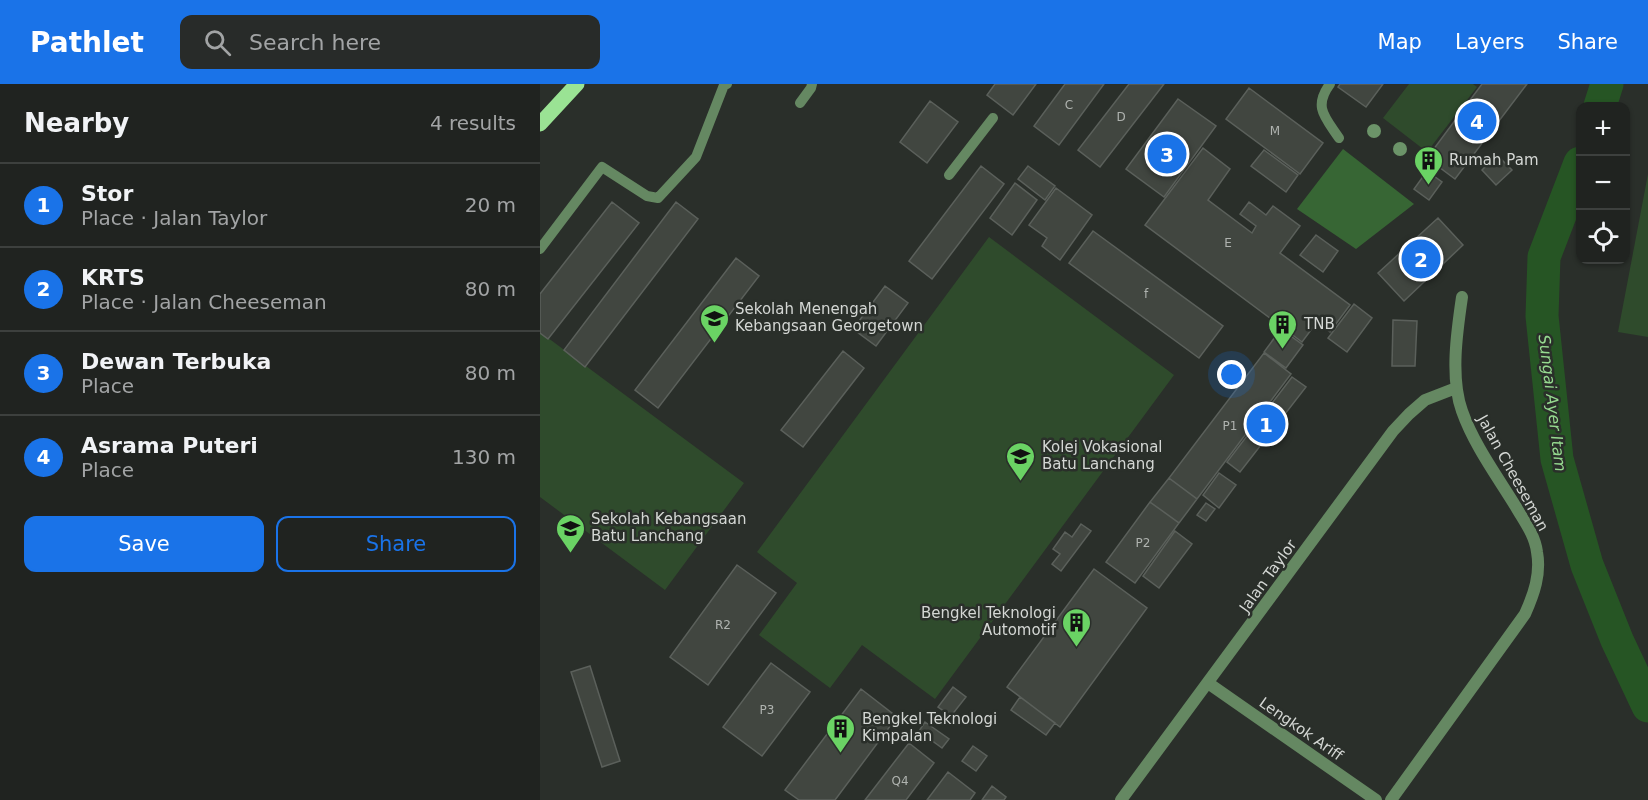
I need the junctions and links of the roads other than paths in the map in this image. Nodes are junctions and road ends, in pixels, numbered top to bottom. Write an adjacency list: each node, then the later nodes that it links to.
1 (577, 84): 7 (main road)
2 (725, 84): 10 (lane)
3 (812, 84): 5 (lane)
4 (1330, 84): 8 (lane)
5 (800, 103)
6 (993, 118): 9 (lane)
7 (540, 124)
8 (1339, 138)
9 (949, 174)
10 (540, 249)
11 (1462, 297): 12 (street, Jalan Cheeseman)
12 (1456, 388): 13 (street, Jalan Taylor); 16 (street, Jalan Cheeseman)
13 (1208, 683): 14 (street, Jalan Taylor); 15 (street, Lengkok Ariff)
14 (1121, 800)
15 (1376, 800)
16 (1391, 800)

